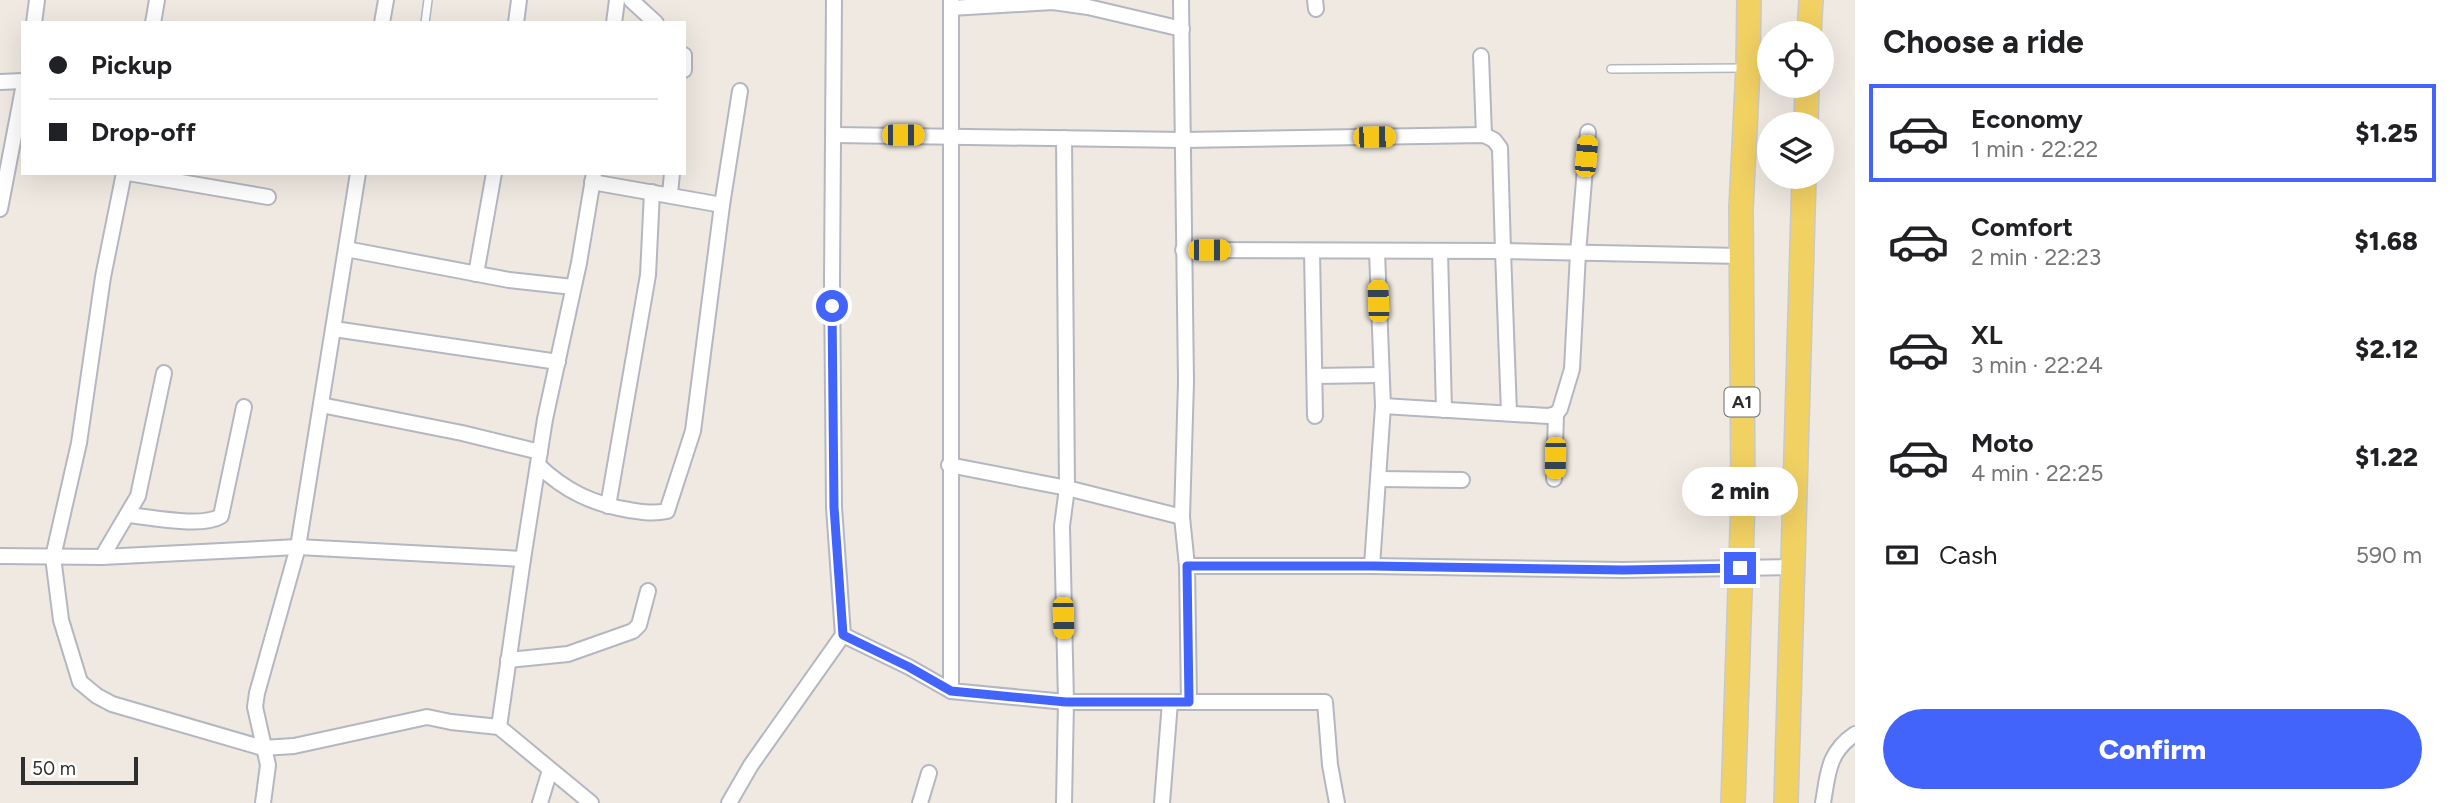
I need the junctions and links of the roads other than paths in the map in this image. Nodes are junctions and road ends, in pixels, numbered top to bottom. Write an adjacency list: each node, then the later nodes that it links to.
1 (37, 0): 13 (street)
2 (157, 0): 14 (street)
3 (386, 0): 15 (street)
4 (428, 0): 16 (lane)
5 (519, 0): 17 (street)
6 (617, 0): 18 (street)
7 (631, 0): 19 (street)
8 (834, 0): 30 (street)
9 (1181, 0): 21 (street)
10 (1811, 0): 20 (main road)
11 (951, 4): 21 (street); 31 (street)
12 (1744, 7): 23 (main road, A1)
13 (34, 21)
14 (153, 21)
15 (382, 21)
16 (425, 21)
17 (516, 21)
18 (614, 21)
19 (654, 21)
20 (1810, 21)
21 (1182, 30): 34 (street)
22 (1481, 56): 32 (street)
23 (1745, 68): 24 (lane); 54 (main road, A1)
24 (1611, 69)
25 (21, 81): 26 (street)
26 (0, 82)
27 (740, 91): 45 (street)
28 (21, 100): 46 (street)
29 (1588, 132): 53 (street)
30 (834, 135): 31 (street); 88 (street)
31 (949, 135): 33 (street); 70 (street)
32 (1484, 135): 34 (street); 51 (street)
33 (1064, 138): 34 (street); 74 (street)
34 (1183, 140): 48 (street)
35 (126, 175): 80 (street)
36 (138, 175): 44 (street)
37 (358, 175): 47 (street)
38 (494, 175): 55 (street)
39 (672, 175): 43 (street)
40 (593, 177): 42 (street); 56 (street)
41 (1804, 189): 85 (main road)
42 (652, 192): 43 (street); 75 (street)
43 (670, 194): 45 (street)
44 (268, 197)
45 (722, 205): 75 (street)
46 (0, 209)
47 (346, 249): 55 (street); 57 (street)
48 (1183, 250): 49 (street); 77 (street)
49 (1312, 251): 52 (street); 61 (street)
50 (1440, 251): 51 (street); 52 (street); 65 (street)
51 (1503, 251): 53 (street); 66 (street)
52 (1377, 252): 60 (street)
53 (1578, 253): 54 (street); 67 (street)
54 (1741, 256): 86 (main road, A1)
55 (476, 274): 56 (street)
56 (573, 287): 58 (street)
57 (334, 329): 58 (street); 62 (street)
58 (558, 362): 69 (street)
59 (164, 373): 76 (street)
60 (1381, 375): 61 (street); 63 (street)
61 (1315, 376): 68 (street)
62 (321, 405): 69 (street); 78 (street)
63 (1383, 406): 65 (street); 71 (street)
64 (244, 407): 76 (street)
65 (1444, 410): 66 (street)
66 (1509, 414): 67 (street)
67 (1556, 414): 73 (street)
68 (1315, 416)
69 (539, 458): 75 (street); 82 (street)
70 (949, 465): 74 (street); 90 (street)
71 (1378, 479): 72 (street); 84 (street)
72 (1462, 480)
73 (1554, 480)
74 (1066, 488): 77 (street); 91 (street)
75 (608, 506)
76 (128, 515): 81 (street)
77 (1182, 517): 83 (street)
78 (298, 547): 81 (street); 82 (street); 96 (street)
79 (0, 556): 80 (street)
80 (53, 557): 81 (street); 96 (street)
81 (102, 557)
82 (523, 559): 89 (street)
83 (1187, 566): 84 (street); 93 (street)
84 (1372, 566): 86 (street)
85 (1792, 567): 86 (street); 108 (main road)
86 (1740, 568): 107 (main road, A1)
87 (648, 591): 89 (street)
88 (843, 635): 90 (street); 102 (street)
89 (508, 660): 94 (street)
90 (951, 691): 91 (street)
91 (1066, 702): 92 (street); 104 (street)
92 (1170, 702): 93 (street); 105 (street)
93 (1189, 702): 106 (street)
94 (499, 727): 96 (street); 97 (street)
95 (1855, 734): 109 (street)
96 (264, 748): 99 (street)
97 (550, 770): 100 (street); 101 (street)
98 (929, 774): 103 (street)
99 (263, 803)
100 (540, 803)
101 (591, 803)
102 (729, 803)
103 (920, 803)
104 (1064, 803)
105 (1163, 803)
106 (1337, 803)
107 (1732, 803)
108 (1786, 803)
109 (1823, 803)

